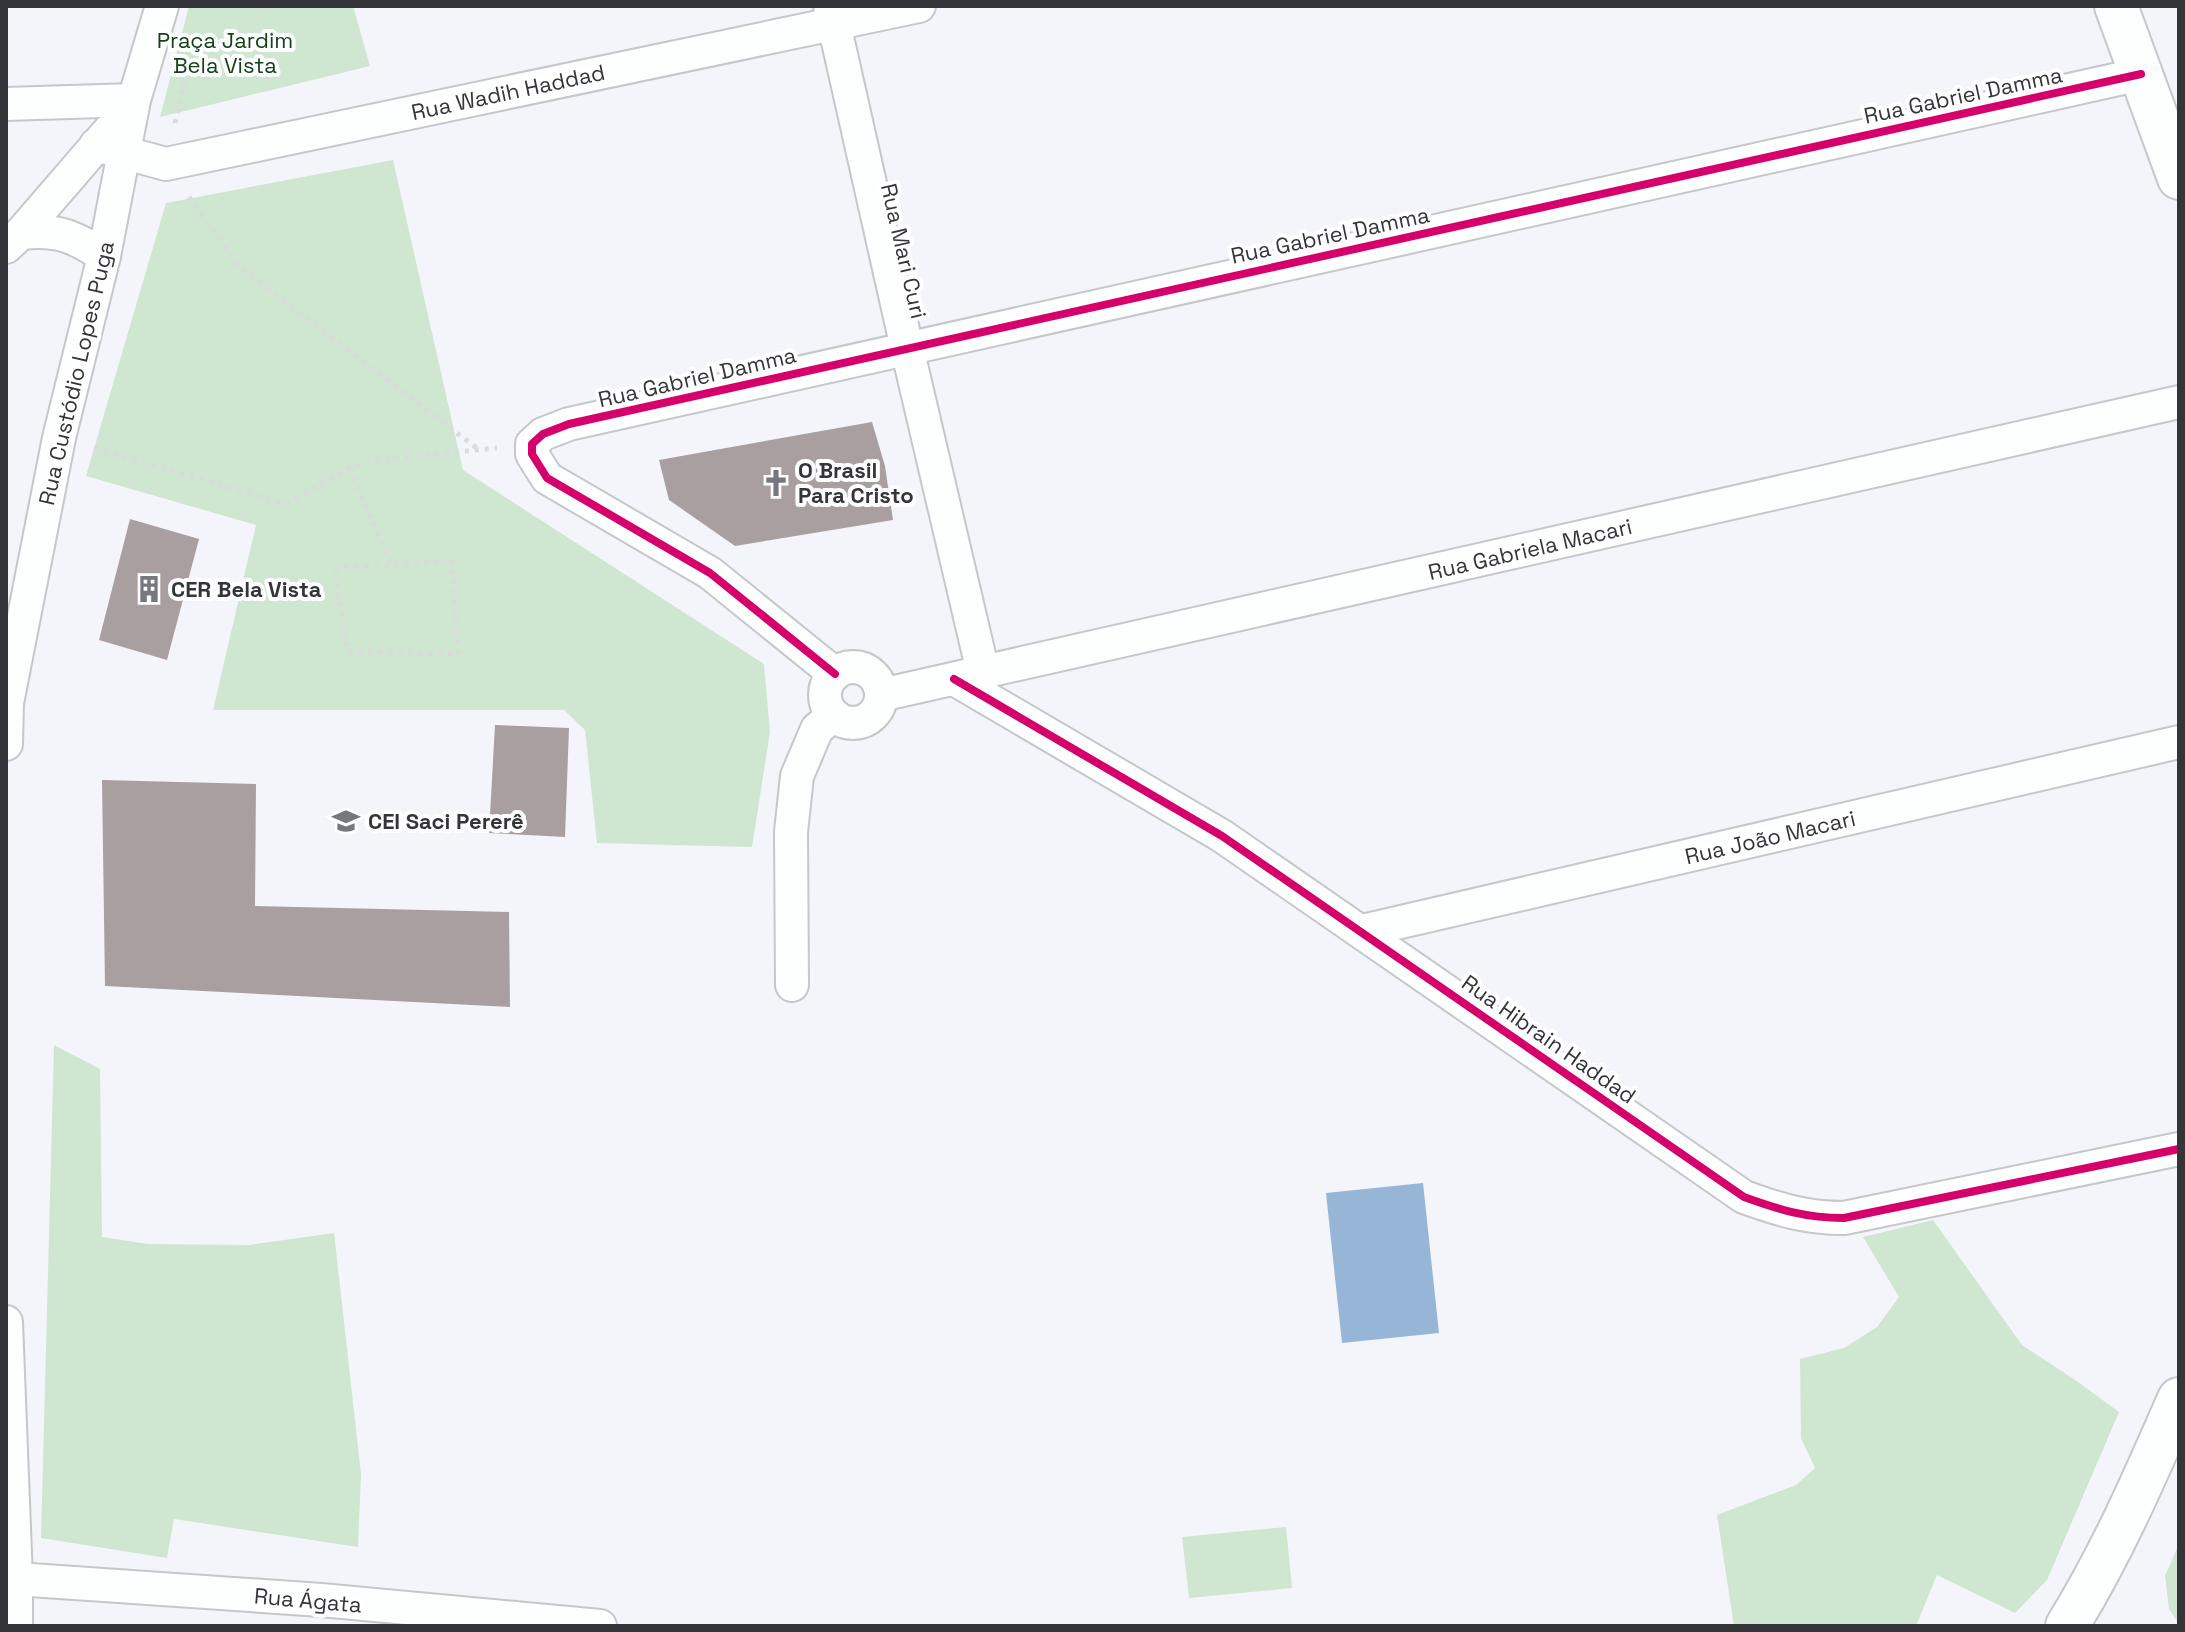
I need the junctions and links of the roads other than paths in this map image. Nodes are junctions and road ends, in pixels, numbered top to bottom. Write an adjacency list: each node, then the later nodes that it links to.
1 (162, 6): 6 (street, Rua Custódio Lopes Puga)
2 (919, 6): 4 (street, Rua Wadih Haddad)
3 (2116, 6): 5 (street)
4 (832, 15): 8 (street, Rua Wadih Haddad); 12 (street, Rua Mari Curi)
5 (2141, 74): 9 (street); 12 (street, Rua Gabriel Damma)
6 (134, 100): 7 (street); 8 (street, Rua Custódio Lopes Puga)
7 (6, 104)
8 (110, 149): 10 (street); 11 (street, Rua Custódio Lopes Puga)
9 (2179, 178)
10 (14, 240): 11 (street)
11 (104, 256): 17 (street, Rua Custódio Lopes Puga)
12 (907, 348): 14 (street, Rua Gabriel Damma); 15 (street, Rua Mari Curi)
13 (2179, 402): 15 (street, Rua Gabriela Macari)
14 (835, 674): 16 (street); 18 (street)
15 (968, 675): 16 (street, Rua Gabriela Macari); 21 (street, Rua Hibrain Haddad)
16 (881, 695): 18 (street)
17 (6, 703): 20 (street, Rua Custódio Lopes Puga)
18 (834, 715): 22 (street)
19 (2179, 742): 21 (street, Rua João Macari)
20 (6, 744)
21 (1362, 931): 23 (street, Rua Hibrain Haddad)
22 (792, 985)
23 (2179, 1149)
24 (6, 1322): 25 (street)
25 (6, 1338): 27 (street)
26 (2179, 1399): 32 (street)
27 (16, 1579): 28 (street, Rua Ágata); 29 (street)
28 (321, 1600): 30 (street); 31 (street, Rua Ágata)
29 (16, 1626)
30 (344, 1626)
31 (600, 1626)
32 (2067, 1626)

